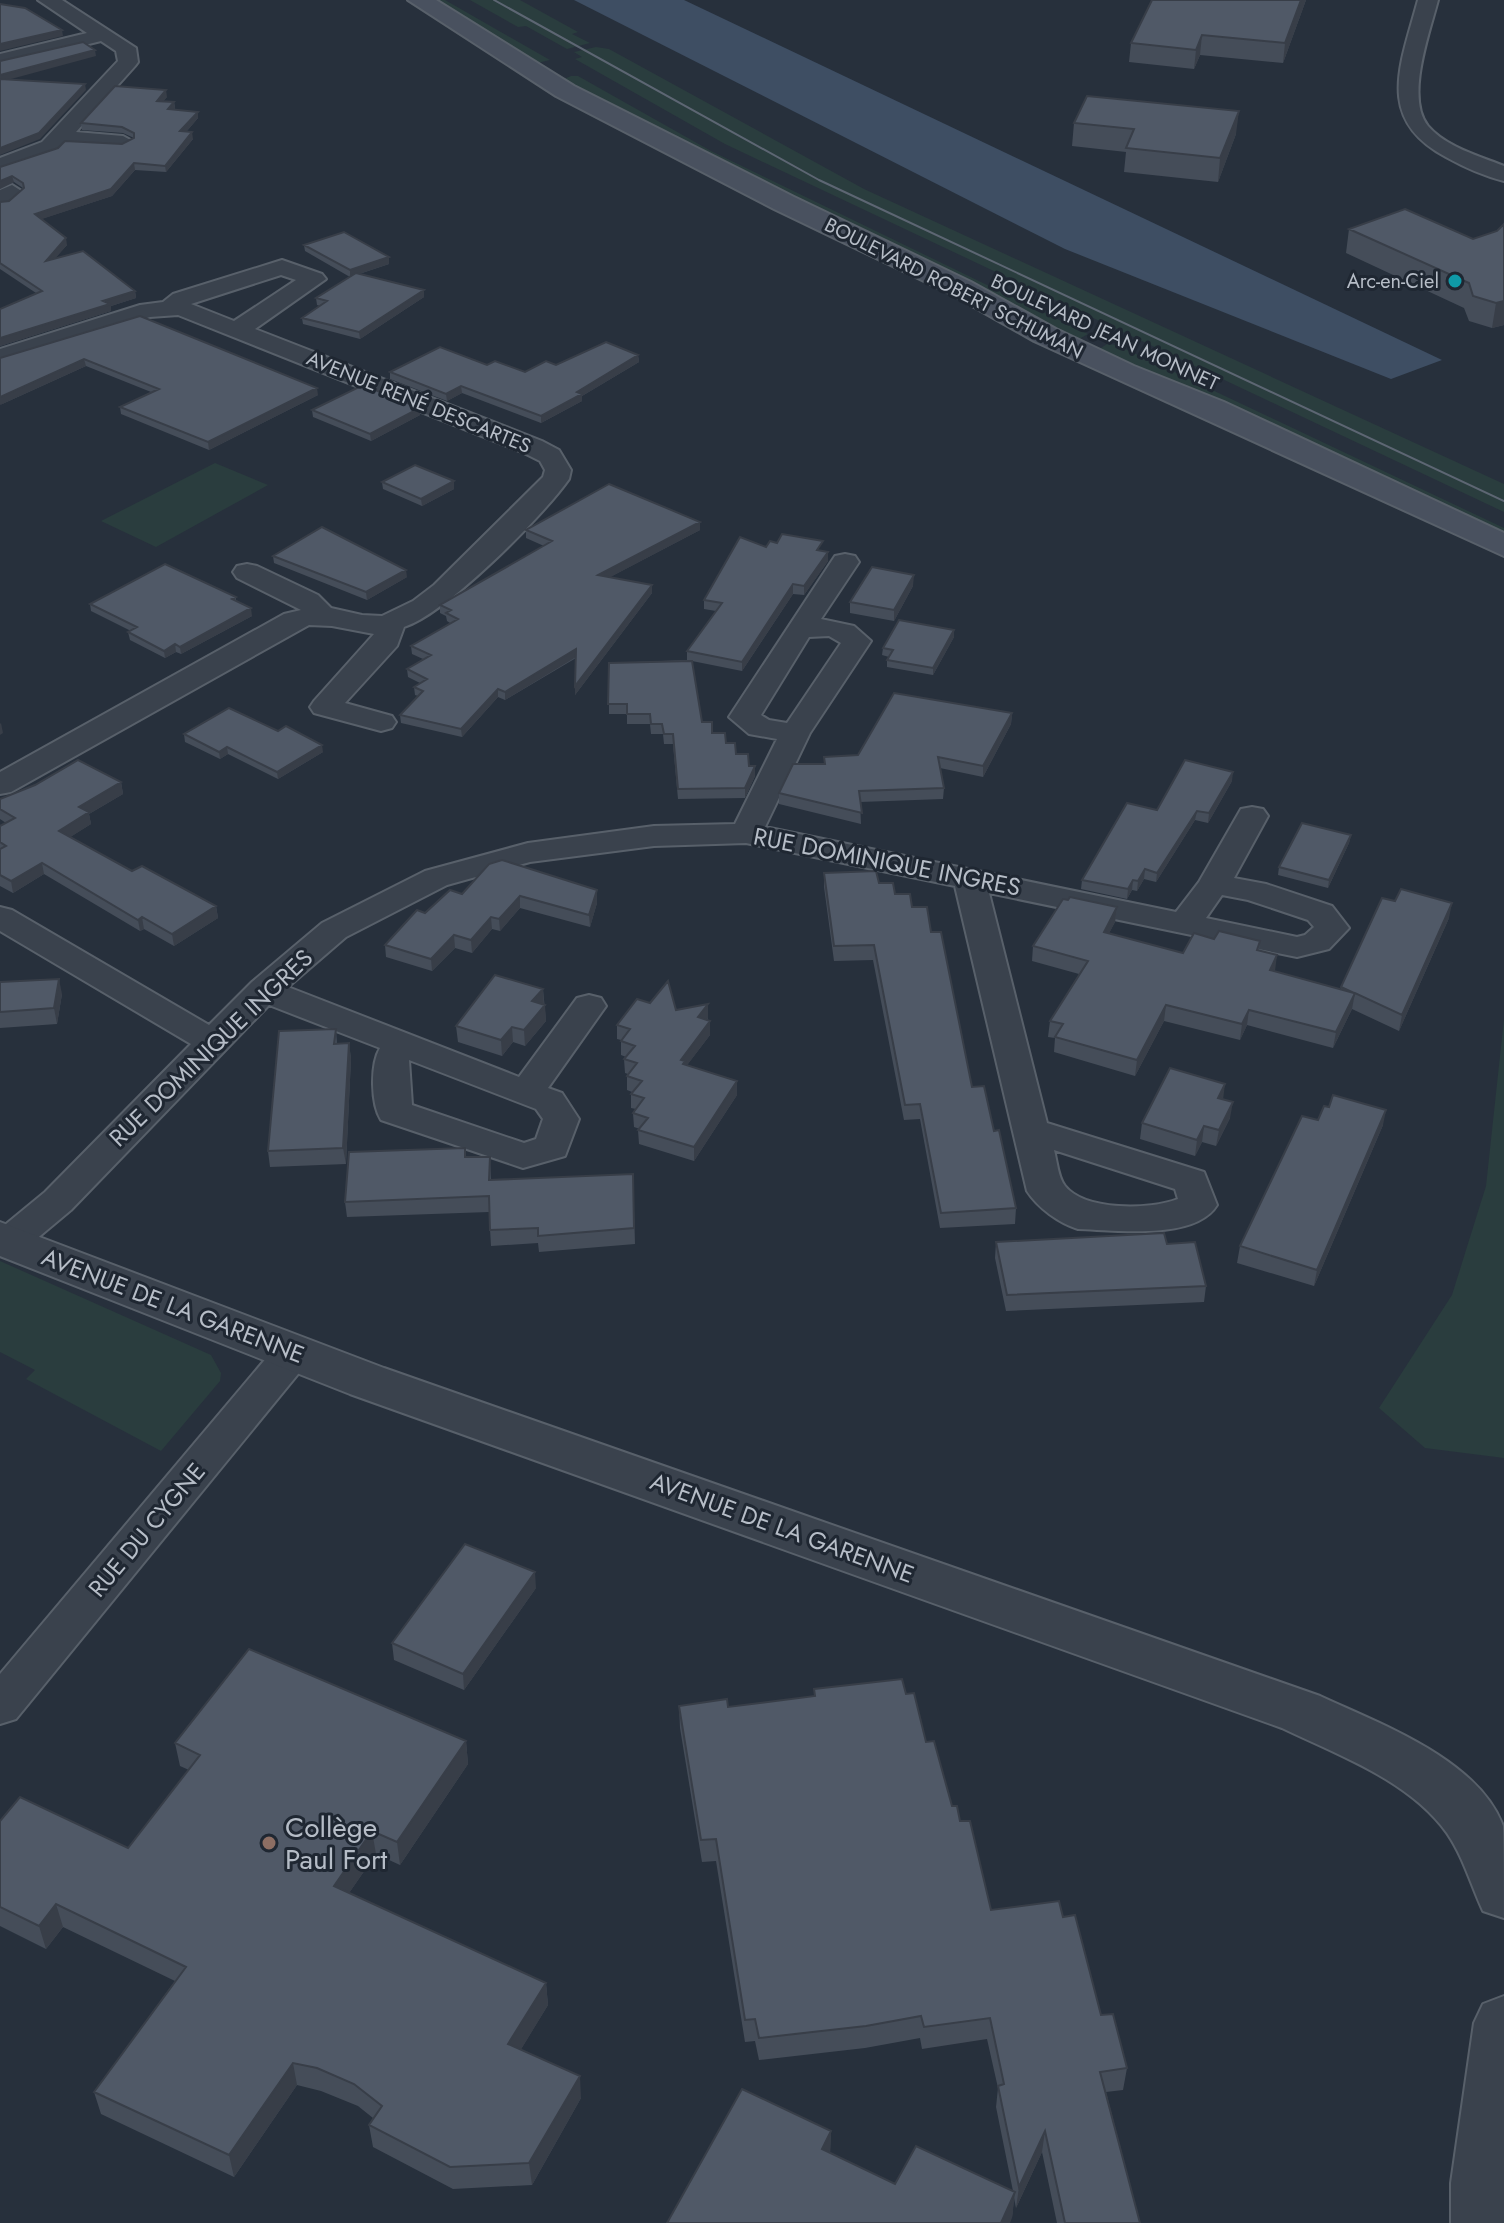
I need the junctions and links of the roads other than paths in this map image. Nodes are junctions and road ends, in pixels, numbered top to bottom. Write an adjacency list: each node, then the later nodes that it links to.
1 (48, 0): 5 (street)
2 (420, 0): 19 (main road, BOULEVARD ROBERT SCHUMAN)
3 (457, 0): 6 (main road)
4 (1428, 0): 12 (street)
5 (103, 35): 7 (street); 9 (street)
6 (535, 44)
7 (0, 60)
8 (599, 81): 13 (main road, BOULEVARD JEAN MONNET)
9 (61, 137): 10 (street); 11 (street)
10 (123, 142)
11 (0, 165)
12 (1504, 174)
13 (1048, 305)
14 (171, 307): 15 (street, AVENUE RENÉ DESCARTES); 15 (street, AVENUE RENÉ DESCARTES); 16 (street, AVENUE RENÉ DESCARTES)
15 (238, 329): 23 (street, AVENUE RENÉ DESCARTES)
16 (0, 357)
17 (1158, 357): 18 (main road, BOULEVARD JEAN MONNET)
18 (1504, 518)
19 (1504, 546)
20 (845, 562): 24 (street)
21 (247, 572): 22 (street, AVENUE RENÉ DESCARTES)
22 (321, 614): 23 (street, AVENUE RENÉ DESCARTES); 27 (street)
23 (391, 623): 25 (street)
24 (799, 631): 26 (street); 26 (street)
25 (381, 722)
26 (795, 733): 29 (street)
27 (0, 785)
28 (1252, 816): 31 (street)
29 (746, 833): 30 (street, RUE DOMINIQUE INGRES); 34 (street, RUE DOMINIQUE INGRES)
30 (969, 878): 33 (street, RUE DOMINIQUE INGRES); 39 (street)
31 (1214, 884): 33 (street); 33 (street, RUE DOMINIQUE INGRES)
32 (4, 922): 36 (street)
33 (1186, 922)
34 (264, 990): 36 (street, RUE DOMINIQUE INGRES); 37 (street)
35 (589, 1006): 38 (street)
36 (212, 1042): 40 (street, RUE DOMINIQUE INGRES)
37 (400, 1043): 38 (street); 38 (street)
38 (526, 1093)
39 (1033, 1131)
40 (5, 1240): 41 (street, AVENUE DE LA GARENNE)
41 (293, 1353): 42 (street, RUE DU CYGNE); 43 (street, AVENUE DE LA GARENNE)
42 (0, 1706)
43 (1504, 1893)
44 (1504, 2023): 45 (street)
45 (1483, 2223)

